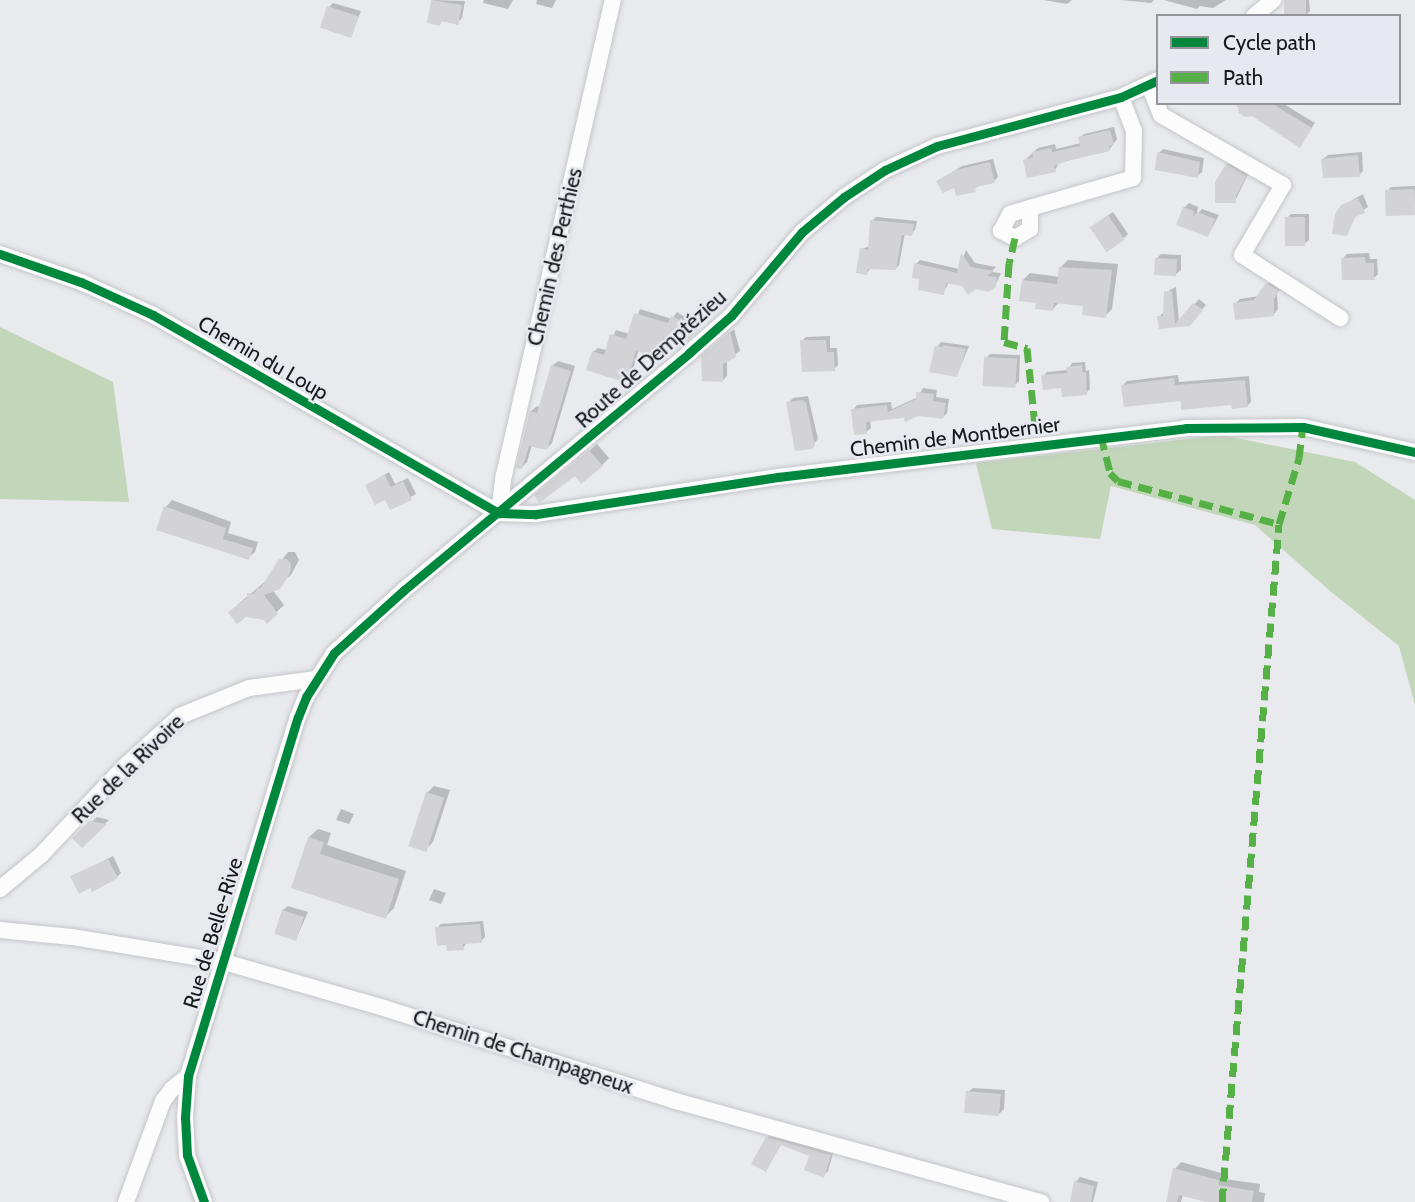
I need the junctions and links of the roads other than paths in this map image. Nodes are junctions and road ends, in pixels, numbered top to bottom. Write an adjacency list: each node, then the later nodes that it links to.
1 (613, 0): 13 (street, Chemin des Perthies)
2 (1273, 0): 3 (street)
3 (1256, 14)
4 (1154, 82): 5 (street, Route de Demptézieu)
5 (1121, 97): 8 (street); 13 (street, Route de Demptézieu)
6 (1159, 105): 7 (street)
7 (1161, 115): 8 (street); 11 (street)
8 (1134, 131): 9 (street)
9 (1030, 208)
10 (0, 254): 13 (street, Chemin du Loup)
11 (1340, 318)
12 (1415, 452): 13 (street, Chemin de Montbernier)
13 (499, 513): 14 (street, Route de Demptézieu)
14 (316, 679): 15 (street, Rue de la Rivoire); 17 (street, Rue de Belle-Rive)
15 (0, 889)
16 (0, 930): 17 (street, Chemin de Champagneux)
17 (224, 962): 18 (street, Rue de Belle-Rive); 21 (street, Chemin de Champagneux)
18 (188, 1076): 19 (street); 20 (street, Rue de Belle-Rive)
19 (127, 1202)
20 (204, 1202)
21 (1041, 1202)

